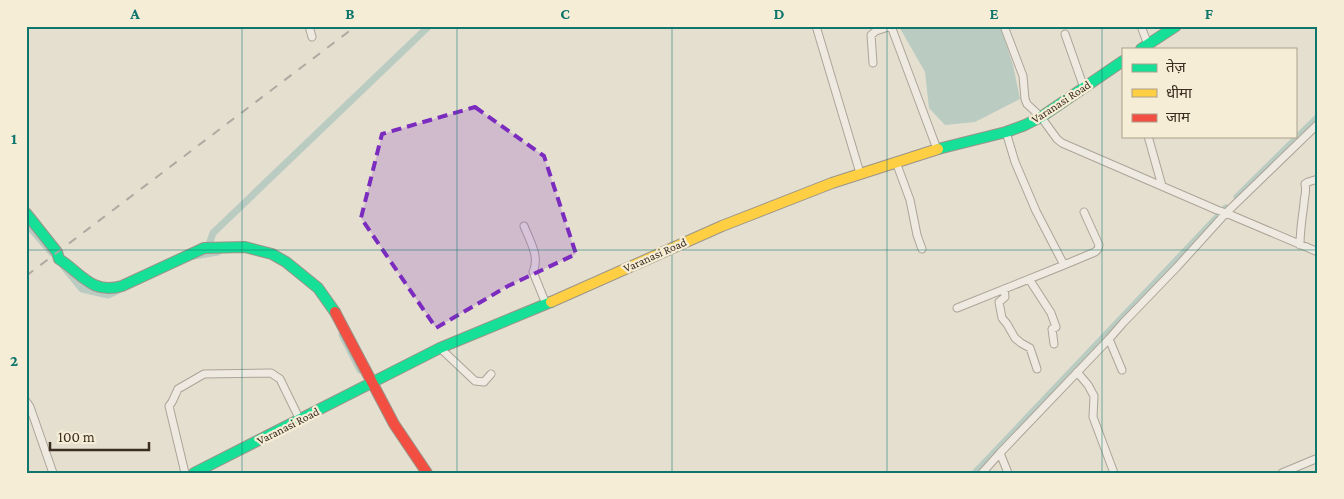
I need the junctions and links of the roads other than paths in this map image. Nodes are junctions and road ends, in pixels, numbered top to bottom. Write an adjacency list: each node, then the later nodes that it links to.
1 (309, 26): 8 (street)
2 (816, 26): 19 (street)
3 (891, 26): 10 (street); 17 (street)
4 (1004, 26): 13 (street)
5 (1140, 26): 9 (street)
6 (1176, 26): 9 (main road)
7 (1065, 34): 12 (street)
8 (312, 38)
9 (1145, 47)
10 (873, 63)
11 (1122, 64): 12 (main road, Varanasi Road)
12 (1084, 88): 13 (main road, Varanasi Road)
13 (1041, 117): 15 (main road, Varanasi Road); 21 (street)
14 (1318, 124): 24 (street)
15 (1006, 132): 17 (main road, Varanasi Road); 29 (street)
16 (1149, 138): 21 (street)
17 (937, 149): 18 (main road, Varanasi Road)
18 (896, 162): 19 (main road, Varanasi Road); 27 (street)
19 (860, 173): 32 (main road, Varanasi Road)
20 (1318, 179): 26 (street)
21 (1162, 186): 24 (street)
22 (1084, 212): 29 (street)
23 (26, 213): 41 (main road)
24 (1225, 213): 26 (street); 34 (street)
25 (524, 226): 32 (street)
26 (1300, 245): 28 (street)
27 (922, 249)
28 (1318, 252)
29 (1064, 264): 30 (street)
30 (1029, 279): 31 (street); 35 (street)
31 (1004, 289): 33 (street); 37 (street)
32 (546, 304): 36 (main road, Varanasi Road)
33 (957, 308)
34 (1109, 339): 38 (street); 39 (street)
35 (1054, 344)
36 (440, 348): 40 (street); 41 (main road, Varanasi Road)
37 (1037, 369)
38 (1122, 370)
39 (1077, 372): 44 (street); 52 (street)
40 (491, 374)
41 (371, 383): 43 (main road, Varanasi Road); 49 (main road)
42 (26, 401): 46 (street)
43 (300, 420): 47 (street); 48 (main road, Varanasi Road)
44 (1000, 453): 50 (street); 51 (street)
45 (1318, 458): 53 (street)
46 (53, 473)
47 (185, 473)
48 (194, 473)
49 (427, 473)
50 (982, 473)
51 (1008, 473)
52 (1114, 473)
53 (1282, 473)

